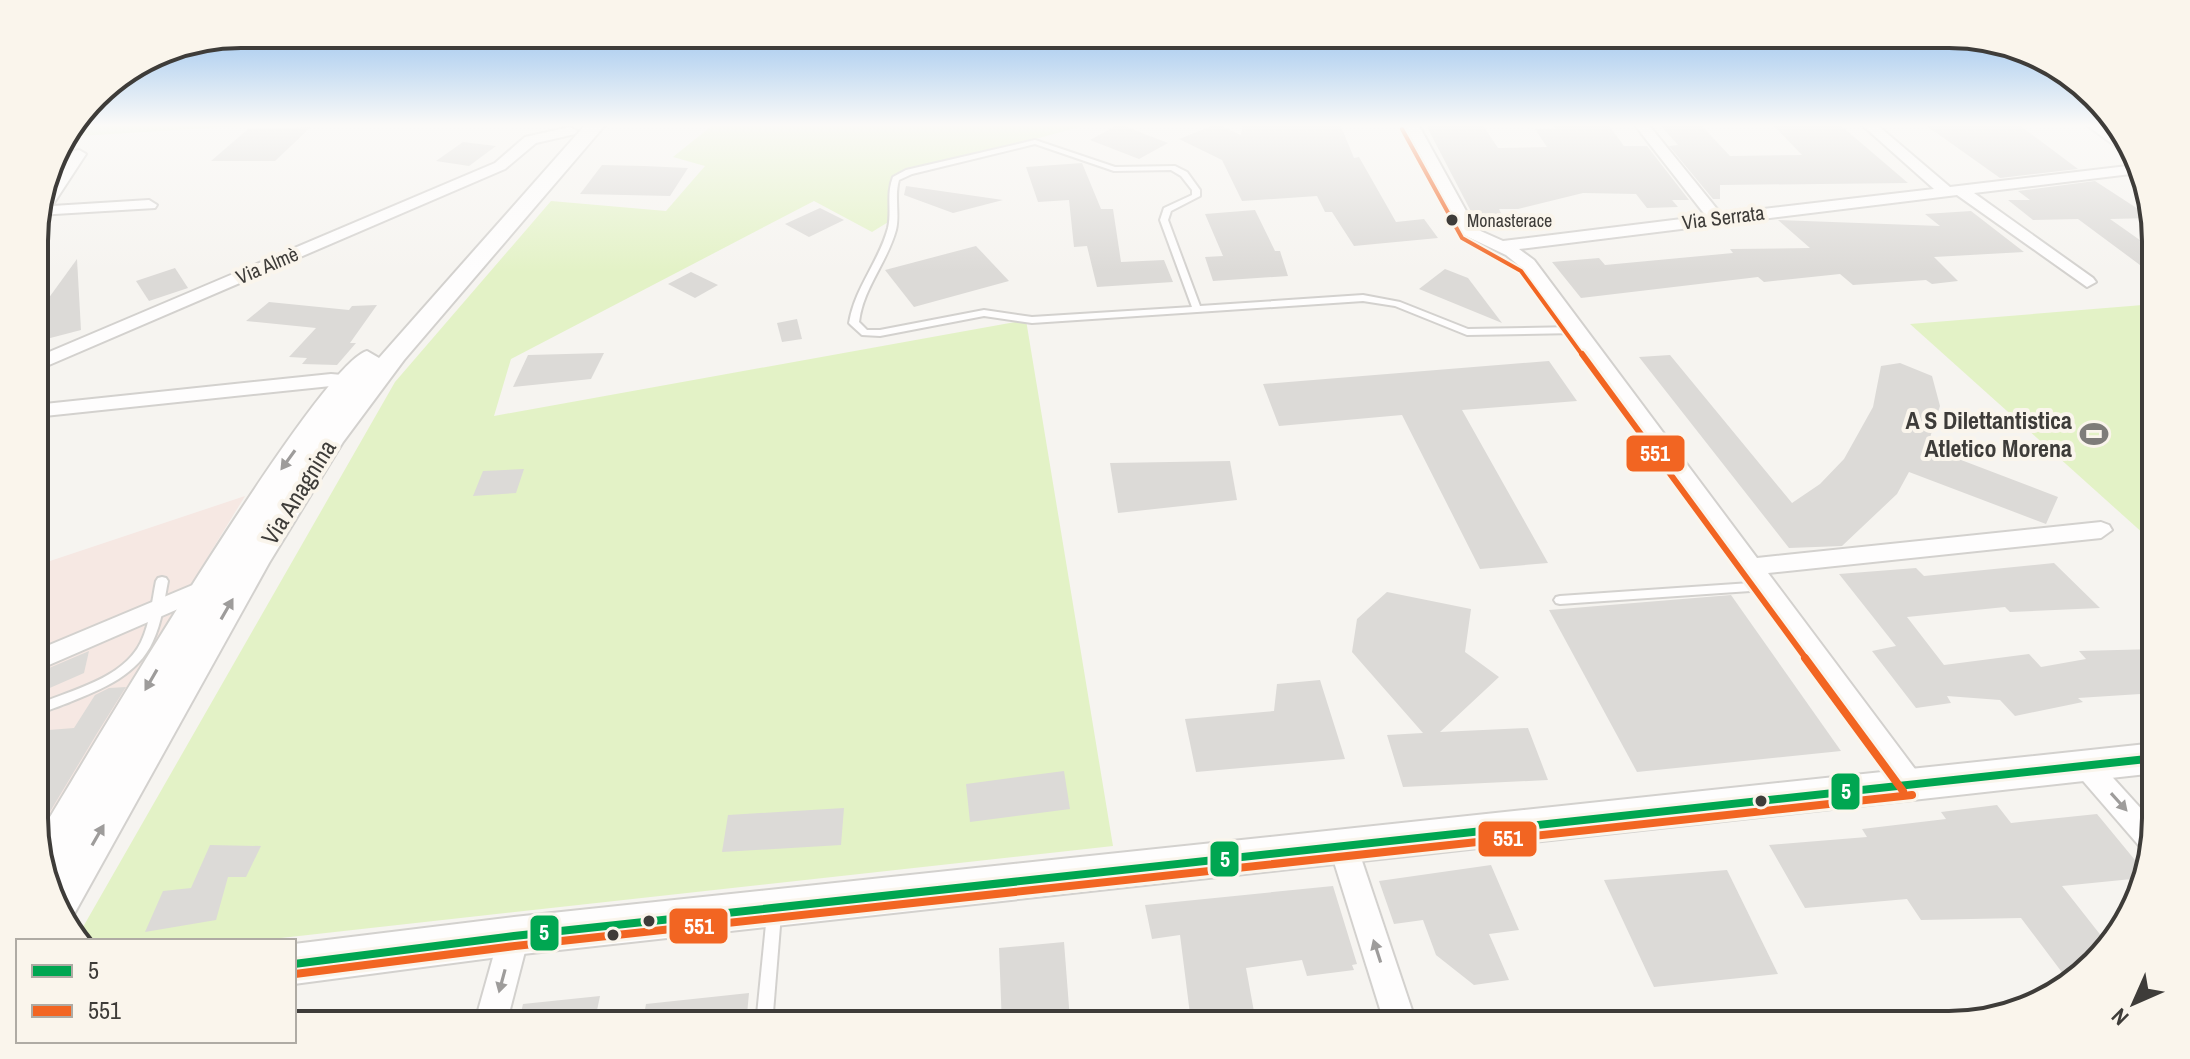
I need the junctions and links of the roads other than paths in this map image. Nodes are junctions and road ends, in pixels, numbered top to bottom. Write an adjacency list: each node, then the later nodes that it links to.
1 (483, 173): 17 (street, Via Almè)
2 (539, 173): 18 (main road, Via Anagnina)
3 (906, 173): 15 (lane)
4 (1183, 173): 15 (lane)
5 (1438, 173): 13 (street)
6 (1680, 173): 12 (street)
7 (1931, 173): 9 (street)
8 (2096, 173): 9 (street, Via Serrata)
9 (1951, 189): 12 (street, Via Serrata); 14 (street)
10 (149, 205): 11 (street)
11 (51, 210)
12 (1715, 217): 13 (street, Via Serrata)
13 (1500, 246): 16 (street)
14 (2087, 282)
15 (1197, 309): 16 (lane)
16 (1577, 330): 21 (street)
17 (48, 359)
18 (354, 389): 19 (street); 24 (main road, Via Anagnina, one-way to 24); 35 (main road, Via Anagnina, one-way to 18)
19 (48, 410)
20 (2101, 530): 21 (street)
21 (1751, 567): 23 (street)
22 (162, 581): 26 (lane)
23 (1765, 586): 25 (lane); 31 (street)
24 (207, 587): 26 (street); 34 (main road, Via Anagnina, one-way to 34)
25 (1560, 600)
26 (156, 610): 27 (street); 28 (lane)
27 (48, 656)
28 (48, 704)
29 (2142, 760): 30 (main road)
30 (2086, 766): 31 (main road); 32 (street, one-way to 32)
31 (1911, 785): 33 (main road)
32 (2142, 829)
33 (1343, 846): 36 (main road); 41 (street, one-way to 33)
34 (51, 849)
35 (64, 894)
36 (774, 908): 37 (main road); 40 (lane)
37 (514, 936): 38 (main road); 39 (street, one-way to 39)
38 (296, 964)
39 (494, 1011)
40 (765, 1011)
41 (1396, 1011)

